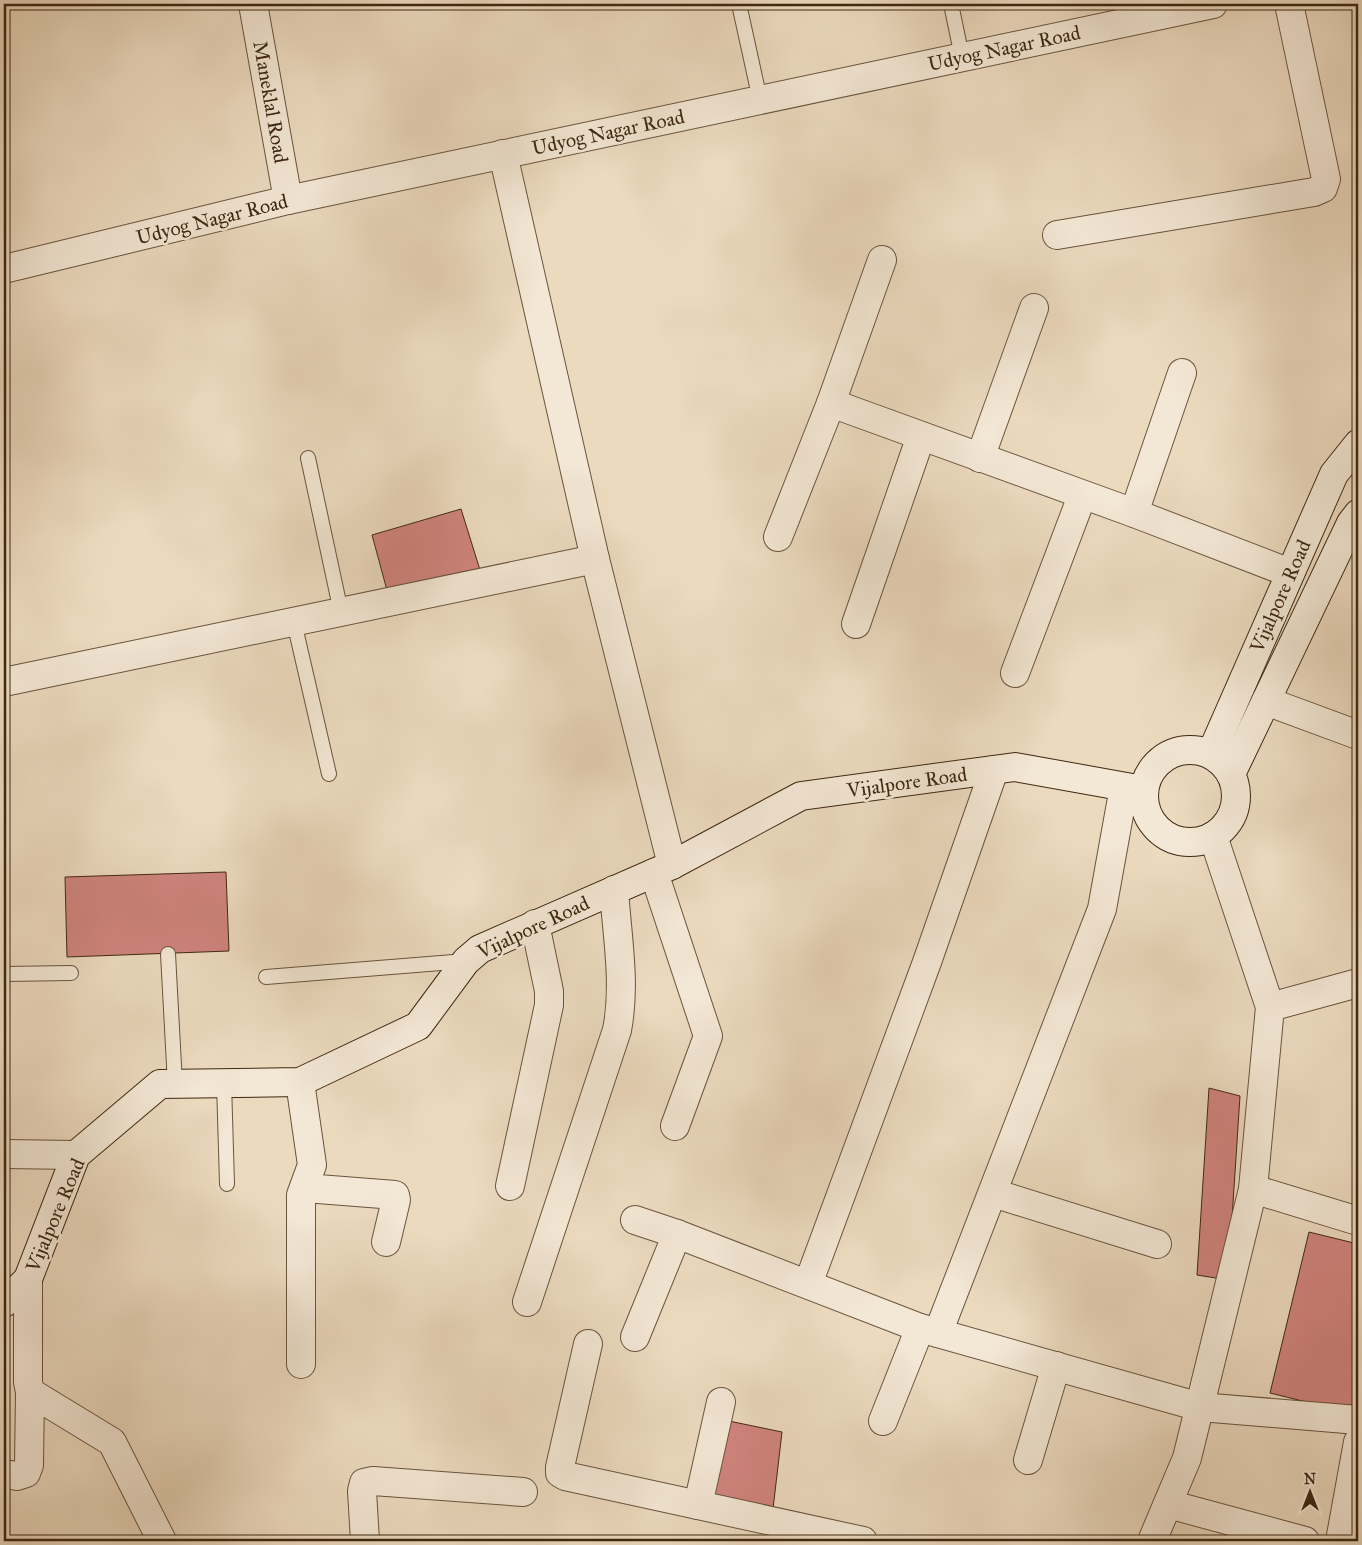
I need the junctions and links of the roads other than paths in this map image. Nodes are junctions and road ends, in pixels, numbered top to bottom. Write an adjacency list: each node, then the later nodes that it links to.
1 (253, 4): 9 (street, Maneklal Road)
2 (739, 4): 7 (lane)
3 (951, 4): 6 (lane)
4 (1289, 4): 10 (street)
5 (1200, 5): 6 (street, Udyog Nagar Road)
6 (962, 57): 7 (street, Udyog Nagar Road)
7 (760, 100): 8 (street, Udyog Nagar Road)
8 (503, 154): 9 (street, Udyog Nagar Road); 24 (street)
9 (288, 200): 12 (street, Udyog Nagar Road)
10 (1057, 236)
11 (882, 260): 15 (street)
12 (4, 269)
13 (1034, 308): 19 (street)
14 (1182, 373): 21 (street)
15 (831, 403): 16 (street); 23 (street)
16 (921, 436): 19 (street); 28 (street)
17 (1358, 444): 25 (street, Vijalpore Road)
18 (308, 458): 26 (lane)
19 (980, 458): 20 (street)
20 (1082, 496): 21 (street); 29 (street)
21 (1134, 513): 25 (street)
22 (1358, 514): 31 (street, Vijalpore Road)
23 (778, 537)
24 (595, 559): 26 (street); 39 (street)
25 (1290, 573): 33 (street, Vijalpore Road)
26 (340, 612): 27 (street)
27 (294, 622): 30 (street); 35 (lane)
28 (856, 624)
29 (1015, 673)
30 (4, 682)
31 (1266, 702): 32 (street); 36 (street, Vijalpore Road)
32 (1358, 736)
33 (1211, 754): 36 (street); 37 (street)
34 (994, 770): 37 (street, Vijalpore Road); 39 (street, Vijalpore Road); 66 (street)
35 (329, 774)
36 (1231, 774): 38 (street)
37 (1134, 789): 38 (street); 59 (street)
38 (1213, 836): 48 (street)
39 (663, 869): 40 (street, Vijalpore Road); 52 (street)
40 (614, 890): 41 (street, Vijalpore Road); 67 (street)
41 (536, 924): 43 (street, Vijalpore Road); 56 (street)
42 (168, 954): 51 (lane)
43 (466, 960): 46 (lane); 49 (street, Vijalpore Road)
44 (71, 973): 45 (lane)
45 (4, 974)
46 (266, 977)
47 (1358, 983): 48 (street)
48 (1270, 1007): 58 (street)
49 (300, 1082): 50 (street, Vijalpore Road); 57 (street)
50 (224, 1083): 51 (street, Vijalpore Road); 55 (lane)
51 (175, 1084): 54 (street, Vijalpore Road)
52 (676, 1126)
53 (4, 1154): 54 (street)
54 (76, 1155): 65 (street, Vijalpore Road)
55 (227, 1184)
56 (510, 1186)
57 (305, 1188): 63 (street); 72 (street)
58 (1253, 1188): 61 (street); 76 (street)
59 (992, 1193): 64 (street); 69 (street)
60 (635, 1220): 62 (street)
61 (1358, 1221)
62 (677, 1234): 66 (street); 70 (street)
63 (386, 1242)
64 (1157, 1244)
65 (28, 1279): 68 (street, Vijalpore Road); 74 (street)
66 (808, 1284): 69 (street)
67 (527, 1302)
68 (4, 1303)
69 (929, 1331): 73 (street); 78 (street)
70 (635, 1337)
71 (588, 1344): 84 (street)
72 (301, 1364)
73 (1056, 1366): 76 (street); 80 (street)
74 (30, 1392): 81 (street); 86 (street)
75 (722, 1402): 84 (street)
76 (1200, 1406): 77 (street); 83 (street)
77 (1358, 1420)
78 (883, 1421)
79 (1358, 1442): 91 (street)
80 (1028, 1460)
81 (4, 1474)
82 (523, 1492): 87 (street)
83 (1168, 1504): 89 (street); 90 (street)
84 (698, 1505): 85 (street)
85 (774, 1532): 88 (street)
86 (162, 1541)
87 (365, 1541)
88 (863, 1541)
89 (1152, 1541)
90 (1305, 1541)
91 (1340, 1541)

